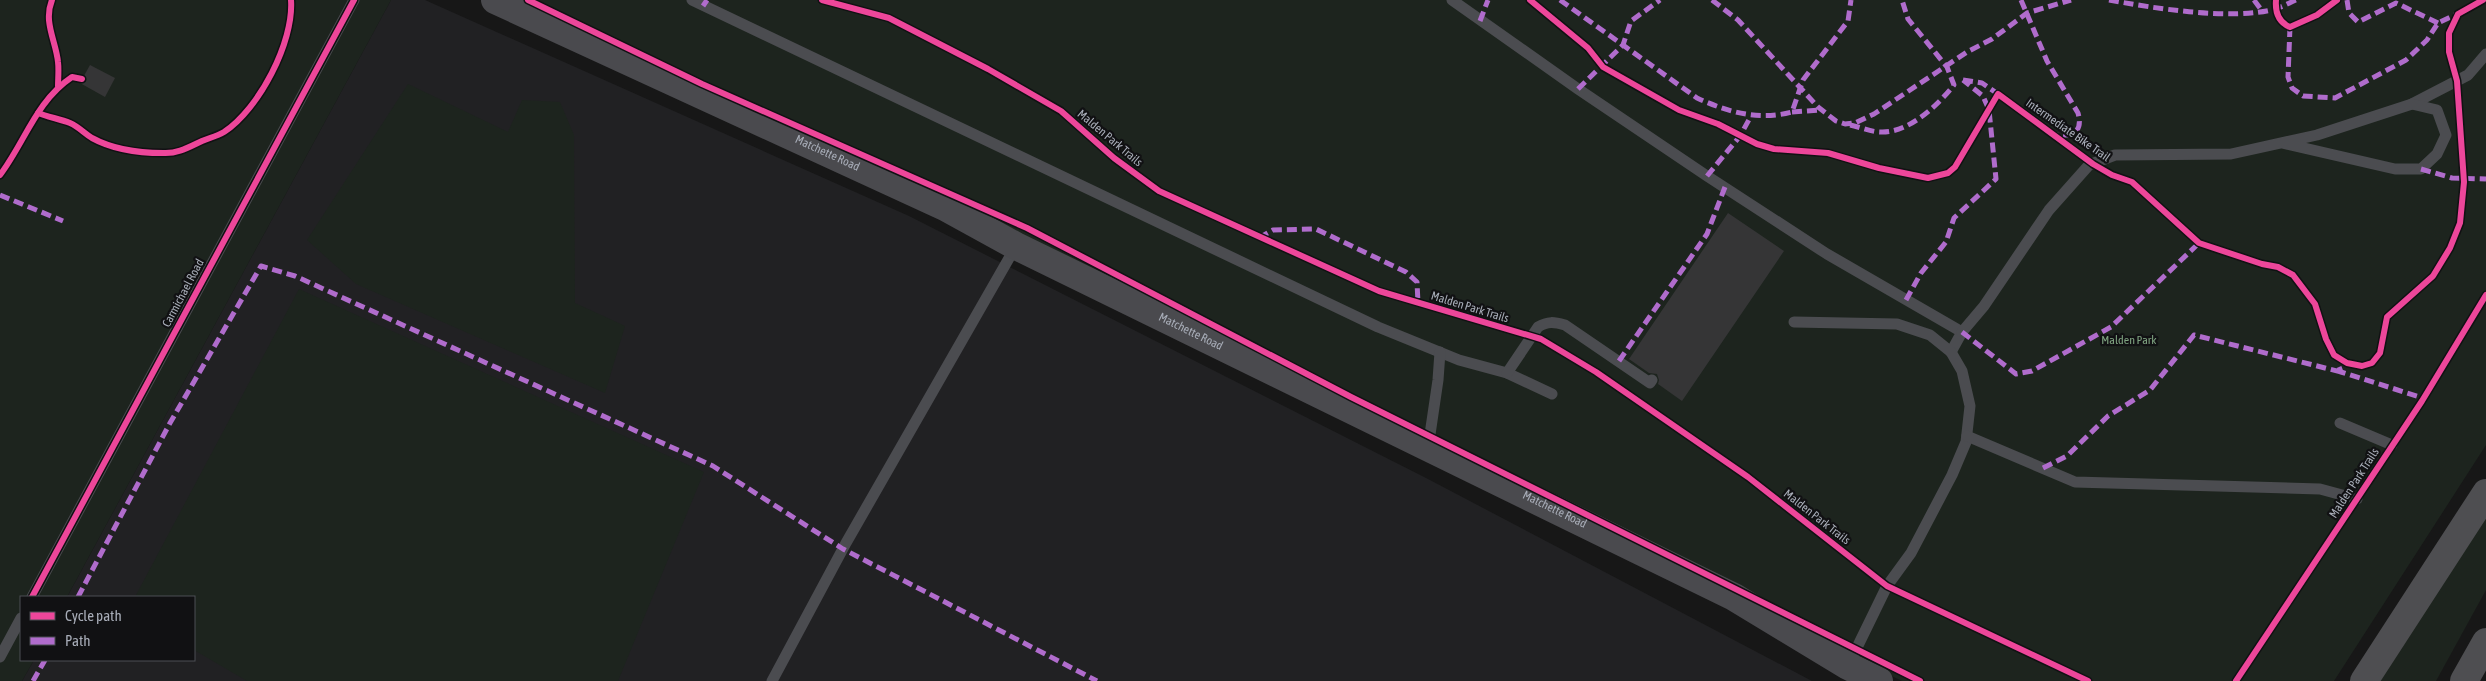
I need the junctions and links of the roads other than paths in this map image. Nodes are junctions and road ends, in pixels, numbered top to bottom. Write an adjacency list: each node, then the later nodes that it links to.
1 (354, 0): 22 (lane, Carmichael Road)
2 (495, 0): 8 (main road, Matchette Road)
3 (692, 0): 11 (lane)
4 (1452, 0): 10 (lane)
5 (2486, 54): 6 (lane)
6 (2412, 104): 7 (lane); 7 (lane)
7 (2282, 143): 10 (lane)
8 (1016, 246): 19 (main road, Matchette Road); 27 (lane)
9 (1794, 322): 12 (lane)
10 (1962, 332): 12 (lane)
11 (1440, 352): 13 (lane); 19 (lane)
12 (1952, 352): 17 (lane)
13 (1507, 373): 14 (lane); 15 (lane)
14 (1652, 380)
15 (1552, 394)
16 (2340, 424): 18 (lane)
17 (1967, 436): 21 (lane); 26 (lane)
18 (2392, 445)
19 (1428, 448): 26 (main road, Matchette Road)
20 (2486, 493): 29 (highway)
21 (2356, 499)
22 (33, 596)
23 (20, 620): 25 (lane)
24 (2486, 642): 30 (highway)
25 (0, 657)
26 (1848, 666): 28 (main road, Matchette Road)
27 (772, 681)
28 (1879, 681)
29 (2364, 681)
30 (2464, 681)

